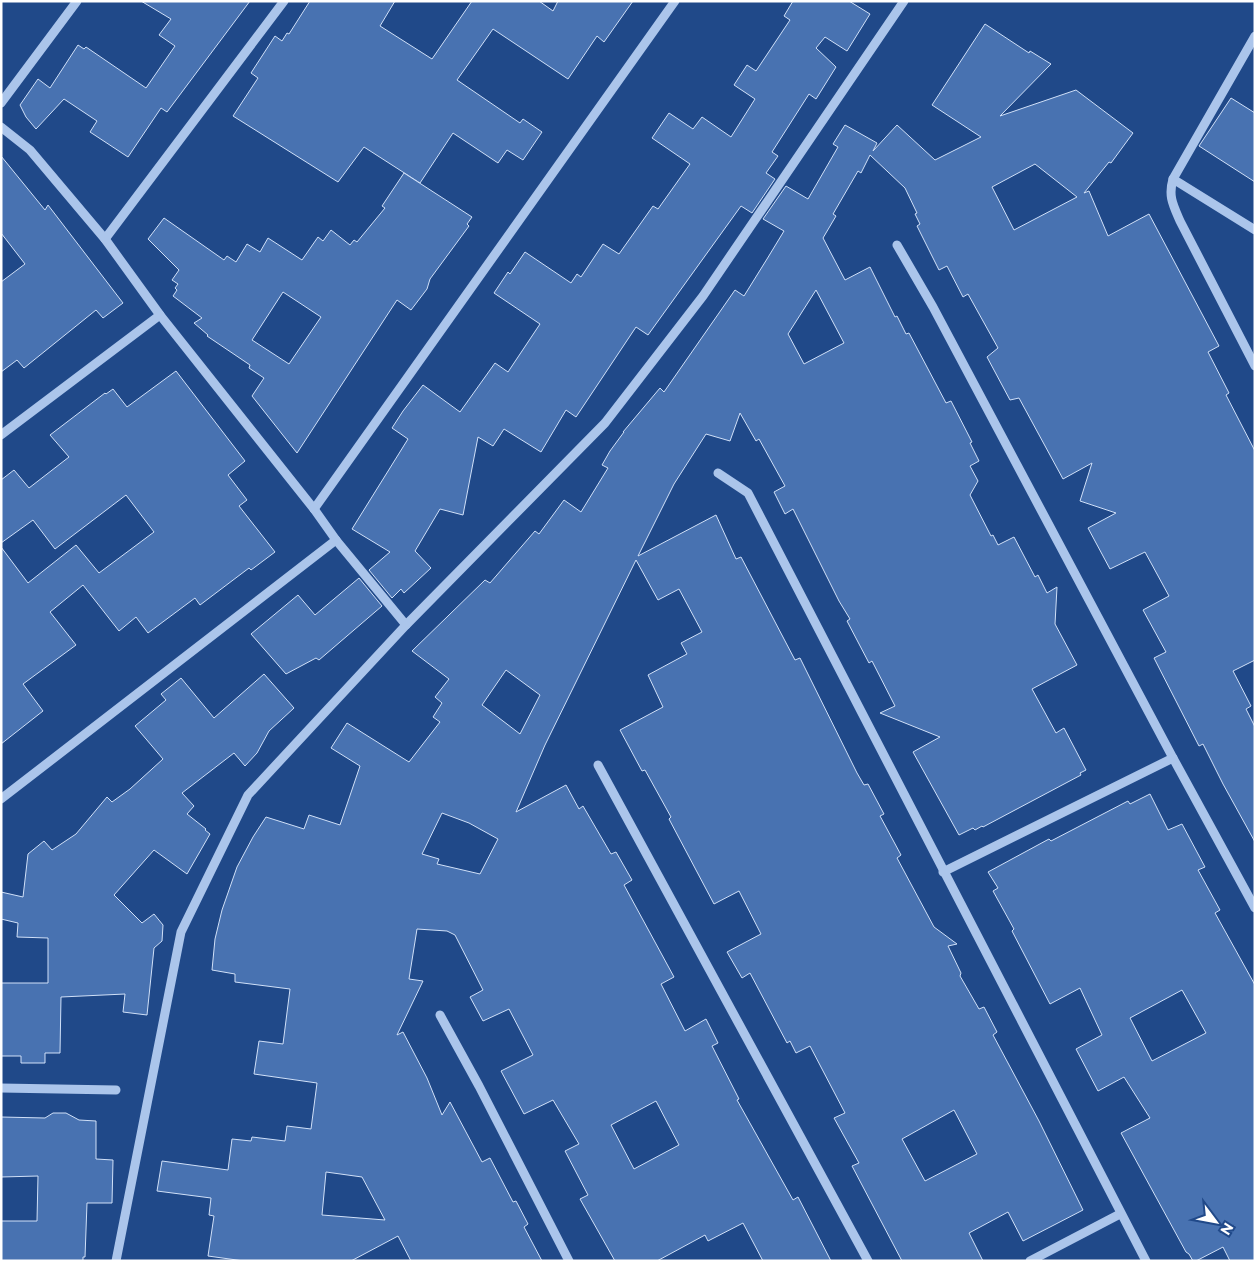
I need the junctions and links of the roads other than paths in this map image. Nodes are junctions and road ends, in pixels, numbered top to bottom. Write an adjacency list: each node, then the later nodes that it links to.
1 (76, 1): 6 (street)
2 (284, 1): 10 (street)
3 (675, 1): 16 (street)
4 (904, 1): 18 (street)
5 (1255, 36): 8 (street)
6 (1, 103)
7 (1, 127): 10 (street)
8 (1173, 179): 9 (street); 13 (street)
9 (1255, 230)
10 (105, 239): 12 (street)
11 (897, 245): 19 (street)
12 (160, 315): 14 (street); 16 (street)
13 (1255, 366)
14 (1, 435)
15 (718, 473): 22 (street)
16 (314, 509): 17 (street)
17 (336, 540): 18 (street); 21 (street)
18 (406, 625): 28 (street)
19 (1173, 758): 22 (street); 23 (street)
20 (598, 765): 30 (street)
21 (1, 799)
22 (943, 872): 27 (street)
23 (1255, 908)
24 (440, 1015): 29 (street)
25 (1, 1088): 26 (street)
26 (116, 1090)
27 (1120, 1214): 31 (street); 32 (street)
28 (116, 1261)
29 (569, 1261)
30 (868, 1261)
31 (1030, 1261)
32 (1146, 1261)

